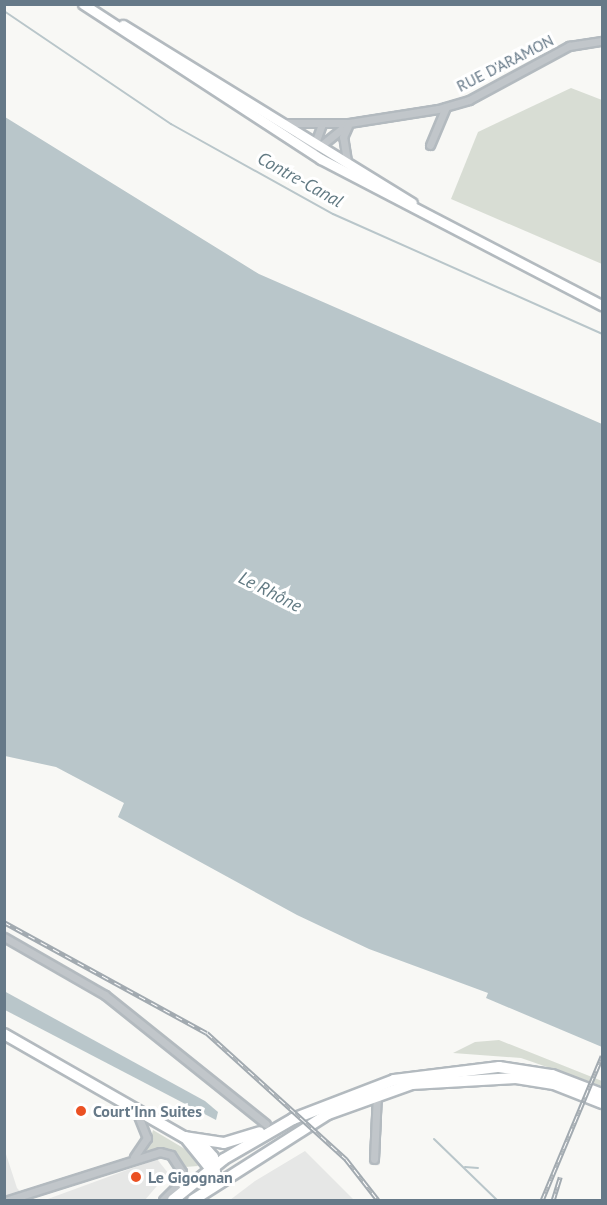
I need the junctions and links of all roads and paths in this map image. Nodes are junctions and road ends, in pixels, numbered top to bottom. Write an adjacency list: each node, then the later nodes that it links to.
1 (83, 4): 5 (main road)
2 (88, 4): 6 (main road)
3 (603, 41): 4 (street, RUE D'ARAMON)
4 (446, 106): 7 (street, RUE D'ARAMON); 10 (street)
5 (245, 111): 9 (street); 11 (main road)
6 (286, 123): 8 (street); 9 (main road)
7 (349, 123): 8 (street); 9 (street, RUE D'ARAMON); 12 (street)
8 (322, 124): 9 (street)
9 (316, 144): 11 (street); 12 (main road)
10 (429, 145)
11 (321, 159): 13 (main road)
12 (347, 161): 13 (main road)
13 (442, 223): 14 (main road)
14 (603, 305)
15 (4, 938): 21 (street)
16 (4, 1034): 20 (main road)
17 (377, 1094): 19 (main road); 25 (street); 27 (main road)
18 (603, 1094): 21 (main road)
19 (603, 1103)
20 (134, 1108): 22 (main road); 24 (street)
21 (272, 1126): 23 (main road); 26 (main road)
22 (184, 1137): 23 (main road); 26 (main road)
23 (199, 1142): 26 (main road)
24 (133, 1158): 28 (street); 29 (street)
25 (374, 1159)
26 (214, 1170): 27 (main road); 30 (main road); 31 (main road)
27 (233, 1172): 32 (main road)
28 (8, 1200)
29 (163, 1200)
30 (173, 1200)
31 (185, 1200)
32 (193, 1200)

